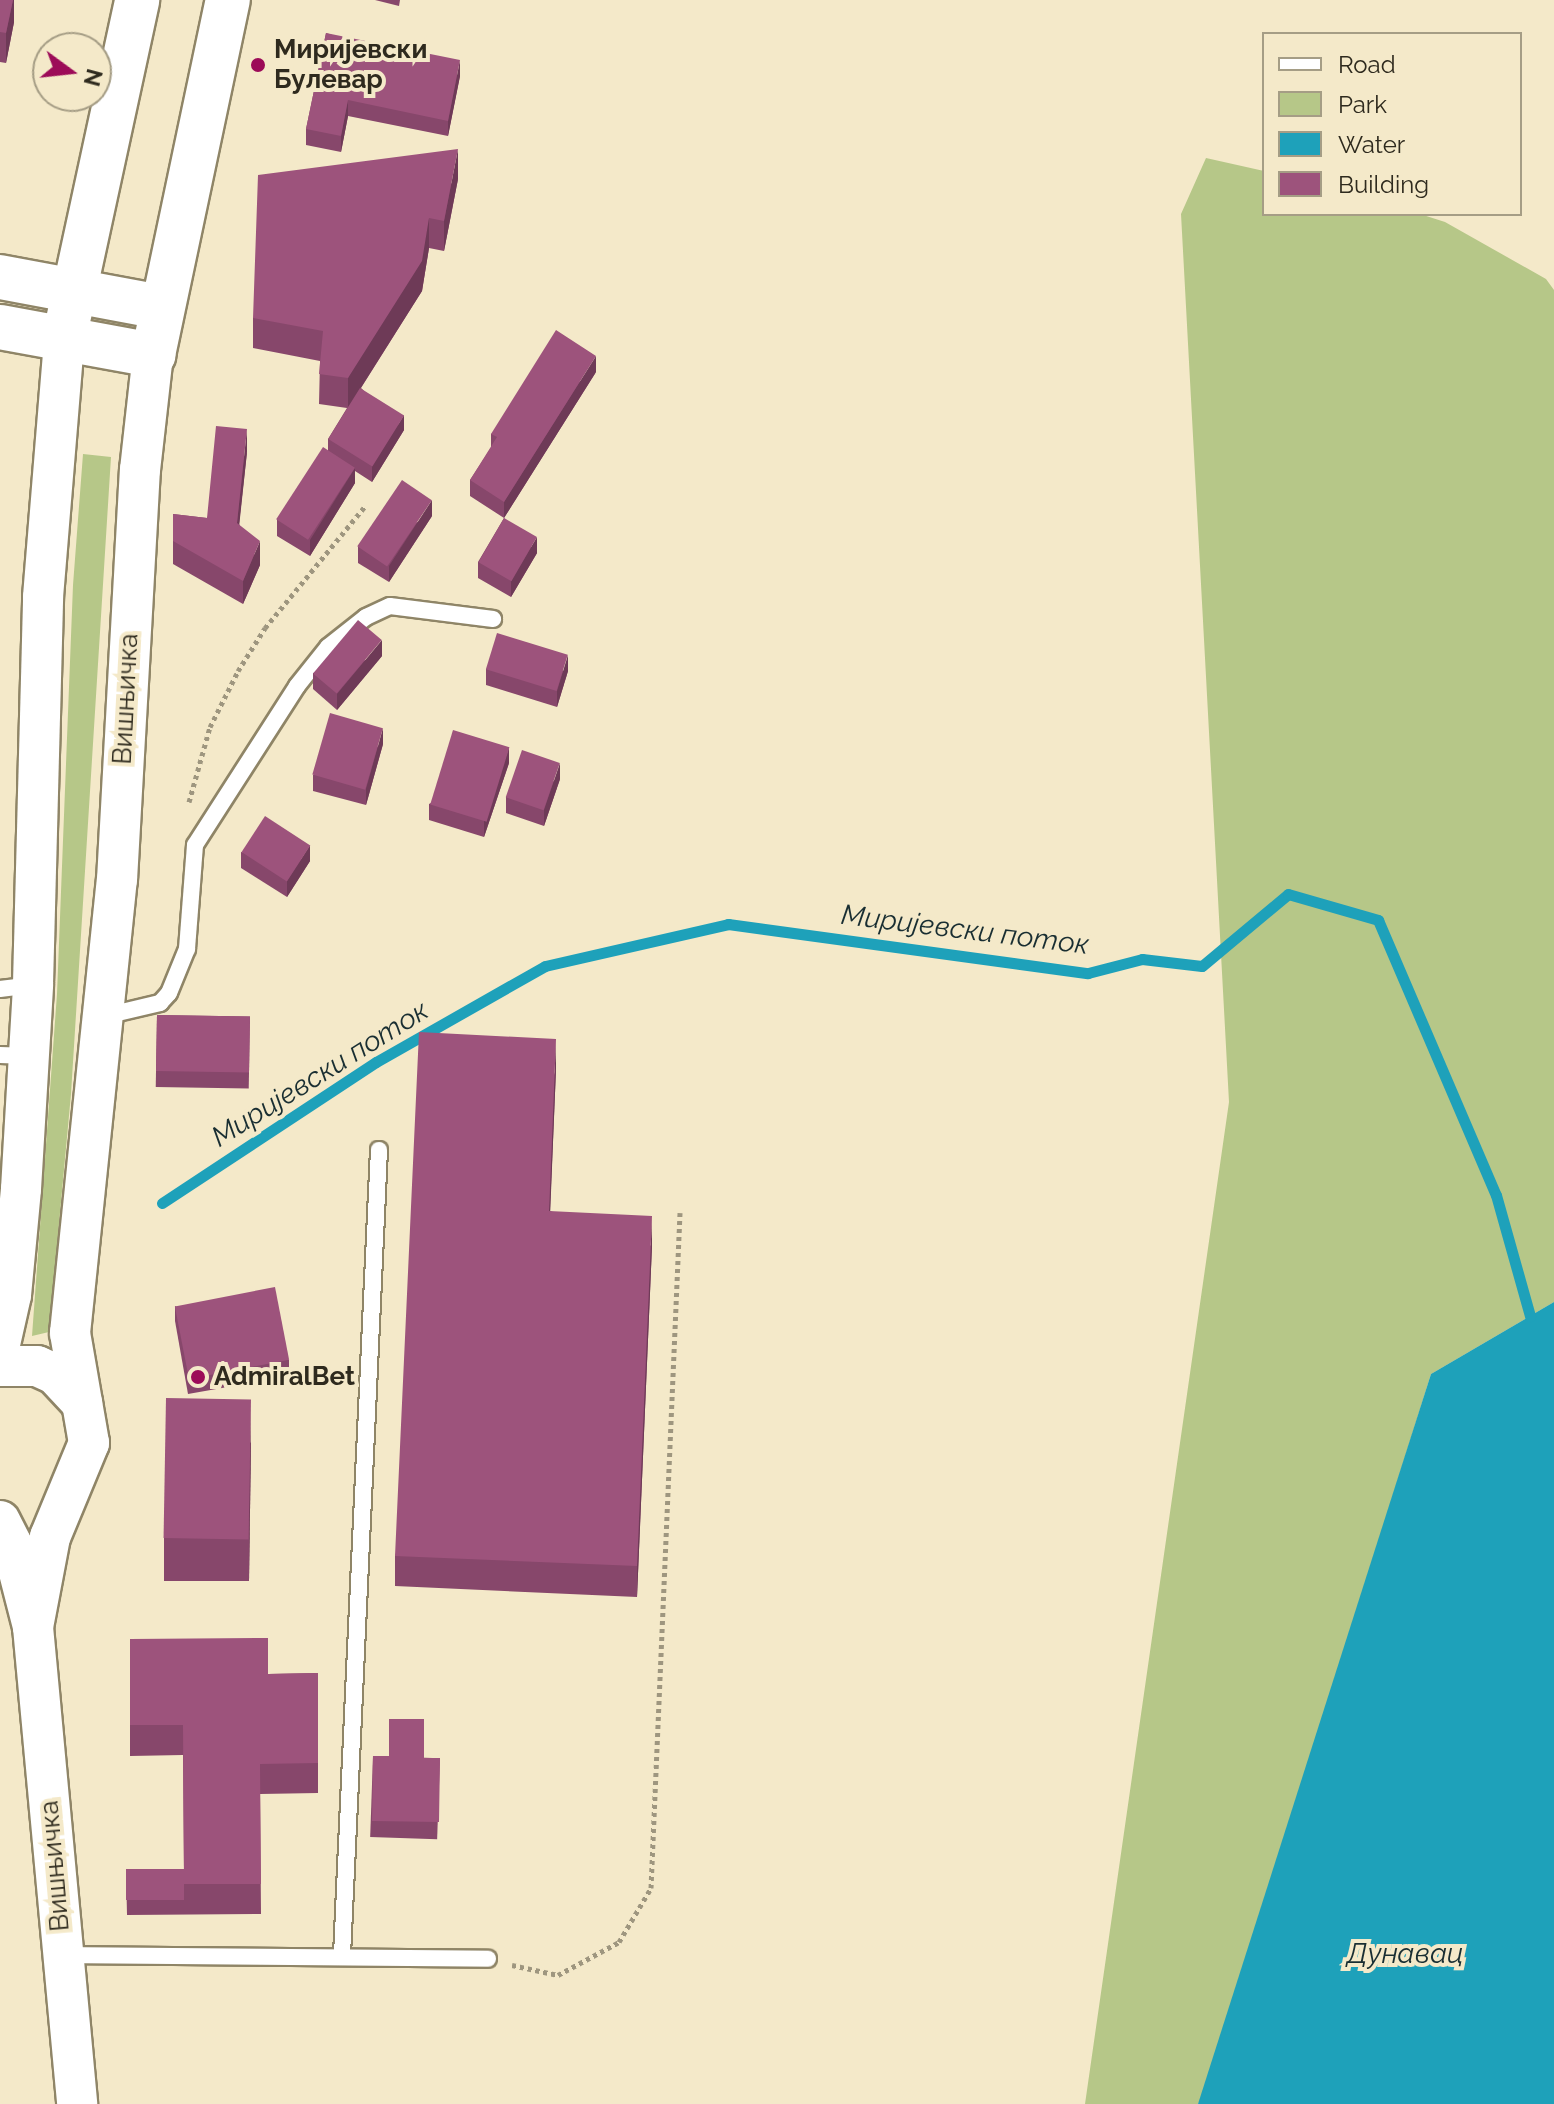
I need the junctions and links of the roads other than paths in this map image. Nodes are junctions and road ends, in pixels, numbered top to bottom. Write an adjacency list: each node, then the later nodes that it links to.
1 (137, 0): 4 (main road)
2 (228, 0): 5 (main road, Вишњичка)
3 (0, 277): 4 (main road)
4 (73, 289): 5 (main road); 7 (main road)
5 (161, 307): 8 (main road, Вишњичка)
6 (0, 327): 7 (main road)
7 (64, 339): 8 (main road); 10 (street)
8 (153, 355): 11 (street, Вишњичка)
9 (493, 619): 11 (lane)
10 (17, 987): 12 (street)
11 (105, 1016): 16 (street, Вишњичка)
12 (15, 1056): 14 (street)
13 (379, 1150): 22 (lane)
14 (0, 1344)
15 (0, 1366): 16 (street)
16 (82, 1403): 17 (street, Вишњичка)
17 (73, 1479): 18 (street); 20 (street, Вишњичка)
18 (0, 1503)
19 (0, 1521): 20 (street, Вишњичка)
20 (33, 1627): 21 (street, Вишњичка)
21 (64, 1955): 22 (lane); 24 (street, Вишњичка)
22 (342, 1955): 23 (lane)
23 (488, 1959)
24 (77, 2104)

